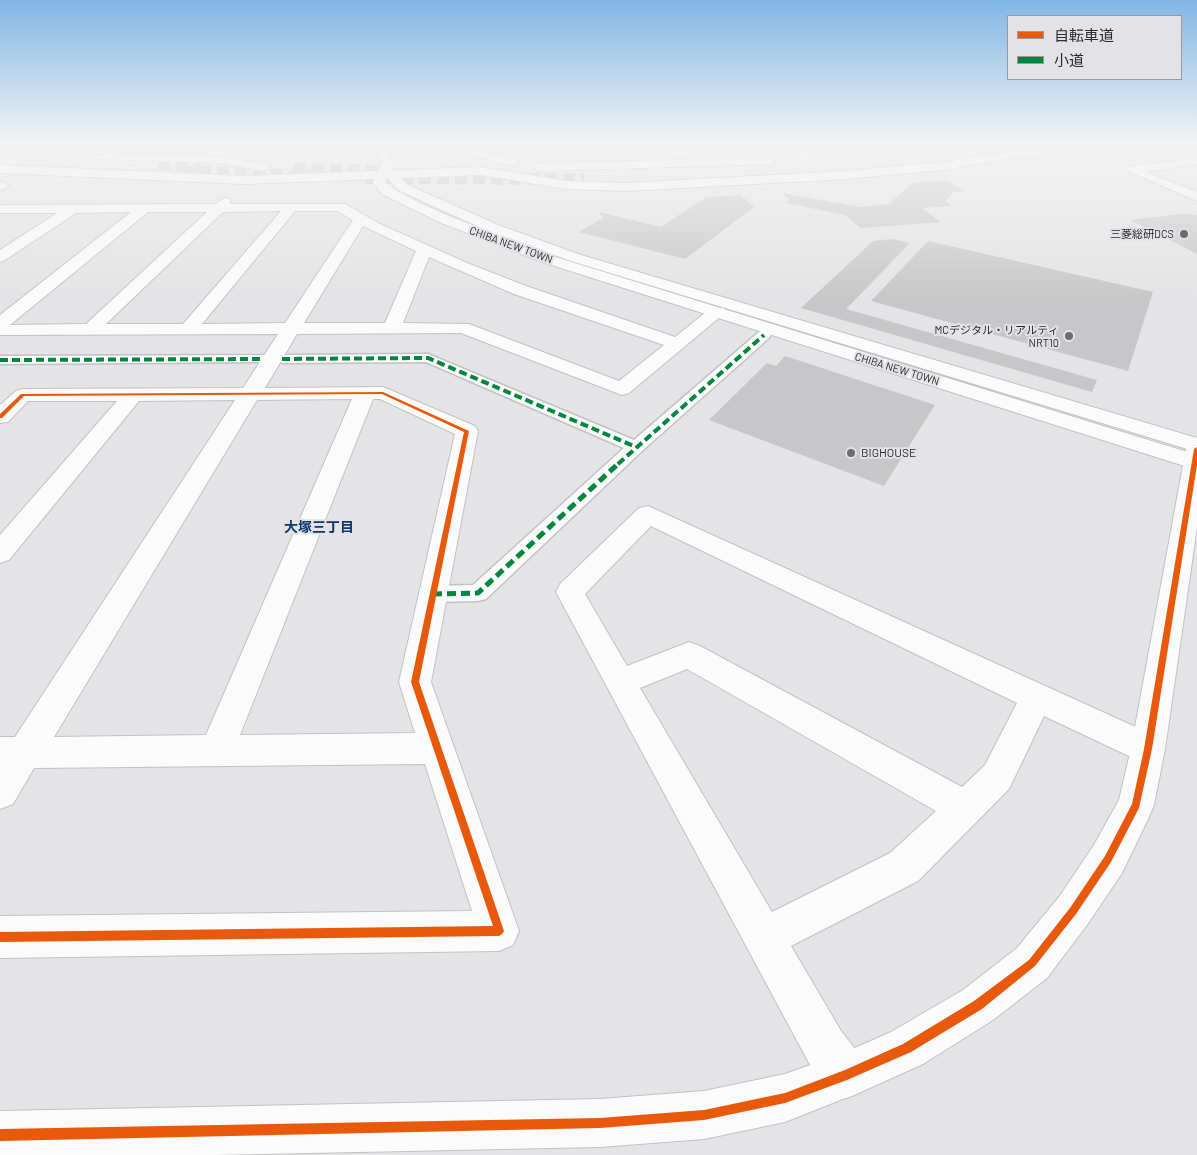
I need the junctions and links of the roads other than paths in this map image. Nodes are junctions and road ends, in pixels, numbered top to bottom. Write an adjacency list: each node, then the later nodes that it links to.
1 (19, 194): 7 (street)
2 (61, 194): 5 (street)
3 (393, 194): 12 (street, CHIBA NEW TOWN)
4 (145, 208): 5 (street); 8 (street); 13 (street)
5 (219, 208): 6 (street); 18 (street)
6 (291, 208): 9 (street); 15 (street)
7 (0, 209): 8 (street)
8 (72, 209): 11 (street)
9 (360, 219): 10 (street); 16 (street)
10 (424, 250): 14 (street); 20 (street)
11 (0, 257)
12 (726, 311): 20 (street); 30 (street, CHIBA NEW TOWN)
13 (0, 324)
14 (392, 328): 16 (street); 20 (street)
15 (188, 329): 16 (street); 18 (street)
16 (291, 329): 24 (street)
17 (0, 330): 18 (street)
18 (90, 330)
19 (764, 335): 29 (street)
20 (678, 344)
21 (263, 359): 23 (street)
22 (282, 359): 29 (street)
23 (0, 360)
24 (250, 393): 25 (street); 26 (street); 38 (street)
25 (365, 393): 32 (street); 37 (street)
26 (134, 394): 27 (street); 31 (street)
27 (12, 395): 28 (street)
28 (0, 417)
29 (636, 447): 32 (street)
30 (1196, 455): 36 (street)
31 (0, 553)
32 (433, 594): 35 (street)
33 (620, 682): 34 (street); 40 (street); 42 (street)
34 (1037, 696): 36 (street); 40 (street)
35 (437, 748): 37 (street); 41 (street)
36 (1148, 749): 43 (street)
37 (216, 751): 38 (street)
38 (12, 753): 39 (street)
39 (0, 792)
40 (965, 808): 42 (street)
41 (0, 937)
42 (764, 938): 43 (street)
43 (847, 1075): 44 (street)
44 (0, 1135)

